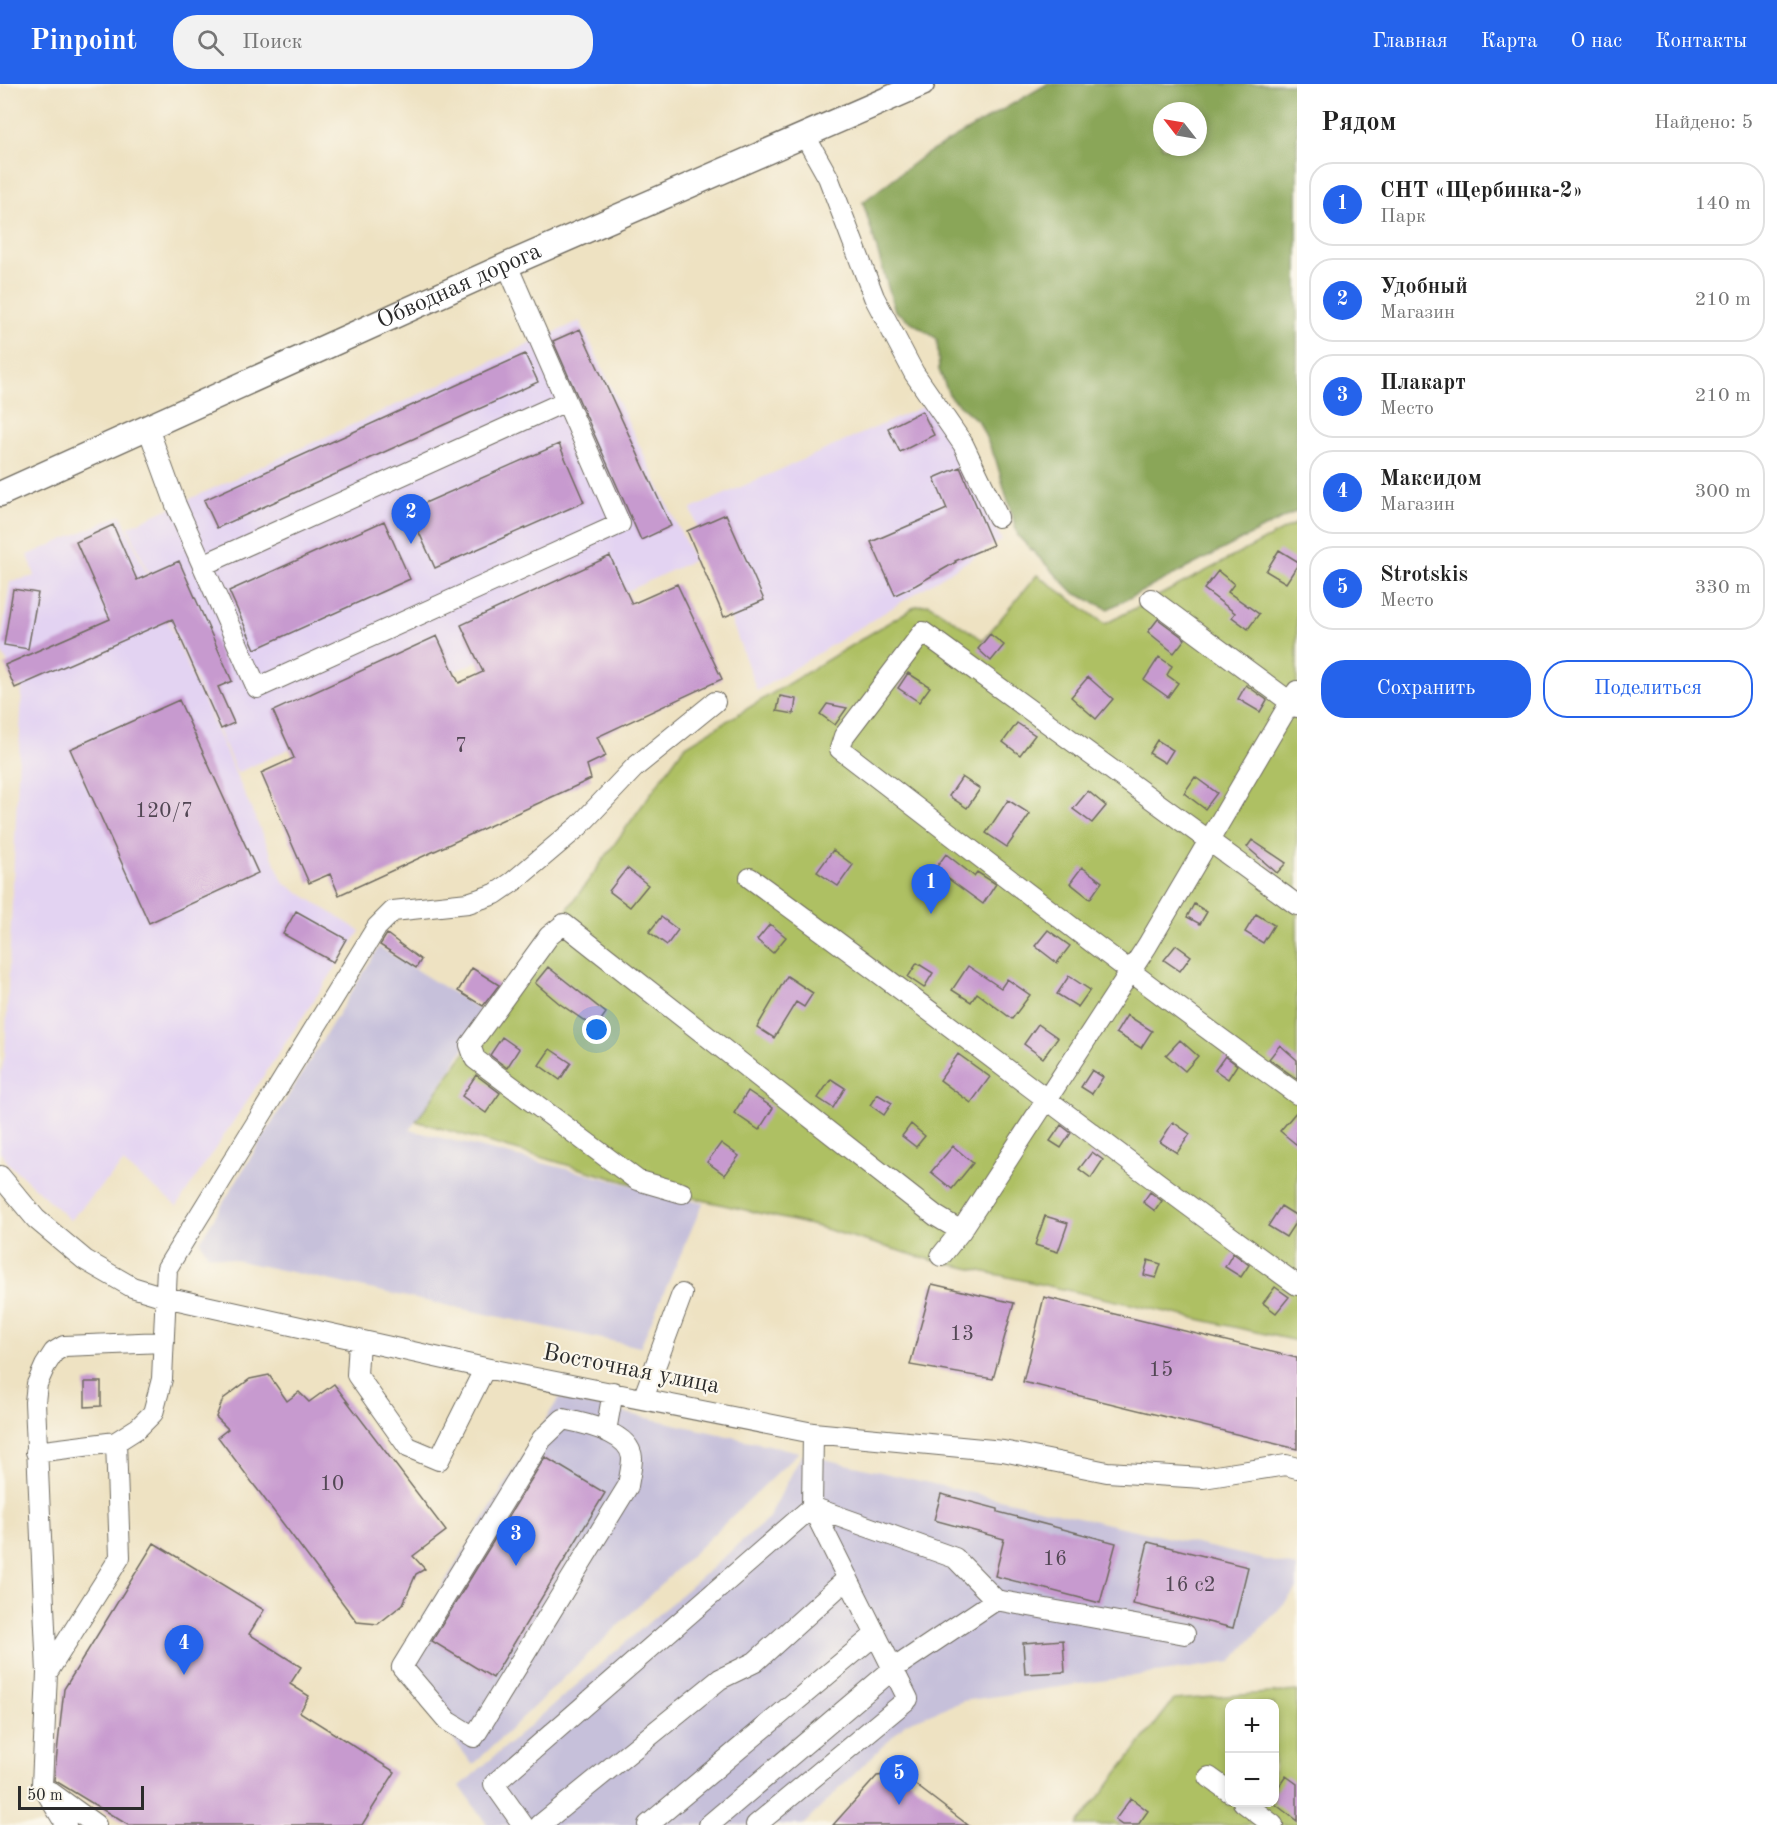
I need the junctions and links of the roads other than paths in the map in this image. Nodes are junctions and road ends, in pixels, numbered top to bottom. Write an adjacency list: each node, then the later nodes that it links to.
1 (922, 84): 2 (main road, Обводная дорога)
2 (805, 136): 3 (main road, Обводная дорога); 7 (street)
3 (507, 265): 4 (street); 5 (main road, Обводная дорога)
4 (566, 401): 8 (street); 8 (street)
5 (148, 428): 6 (main road, Обводная дорога); 8 (street)
6 (0, 494)
7 (998, 517)
8 (203, 565)
9 (1151, 599): 10 (street)
10 (1295, 700): 12 (street)
11 (715, 702): 24 (street)
12 (1210, 842): 14 (street); 15 (street); 15 (street)
13 (750, 878): 17 (street)
14 (1297, 905)
15 (1130, 972): 16 (street); 17 (street)
16 (1297, 1094)
17 (1047, 1099): 20 (street); 22 (street)
18 (0, 1176): 24 (street, Восточная улица)
19 (682, 1193): 20 (street)
20 (961, 1231): 21 (street)
21 (941, 1256)
22 (1297, 1284)
23 (682, 1294): 29 (street)
24 (165, 1297): 25 (street, Восточная улица); 26 (street)
25 (359, 1341): 27 (street, Восточная улица); 27 (street)
26 (164, 1342): 32 (street); 33 (street)
27 (485, 1368): 28 (street, Восточная улица)
28 (613, 1392): 29 (street, Восточная улица); 30 (street)
29 (643, 1399): 31 (street, Восточная улица)
30 (606, 1431): 30 (street)
31 (813, 1432): 34 (street, Восточная улица); 35 (street)
32 (116, 1442): 33 (street); 41 (street)
33 (36, 1452): 41 (street)
34 (1297, 1468)
35 (812, 1507): 36 (street); 37 (street); 48 (street)
36 (848, 1578): 38 (street); 49 (street)
37 (996, 1600): 39 (street); 40 (street)
38 (876, 1634): 40 (street); 50 (street)
39 (1185, 1634)
40 (893, 1669): 51 (street); 52 (street)
41 (47, 1673): 43 (street)
42 (1209, 1777): 44 (street)
43 (42, 1785): 46 (street); 47 (street)
44 (1225, 1788)
45 (1248, 1807): 53 (street)
46 (66, 1825)
47 (96, 1825)
48 (523, 1825)
49 (540, 1825)
50 (648, 1825)
51 (709, 1825)
52 (756, 1825)
53 (1273, 1825)

